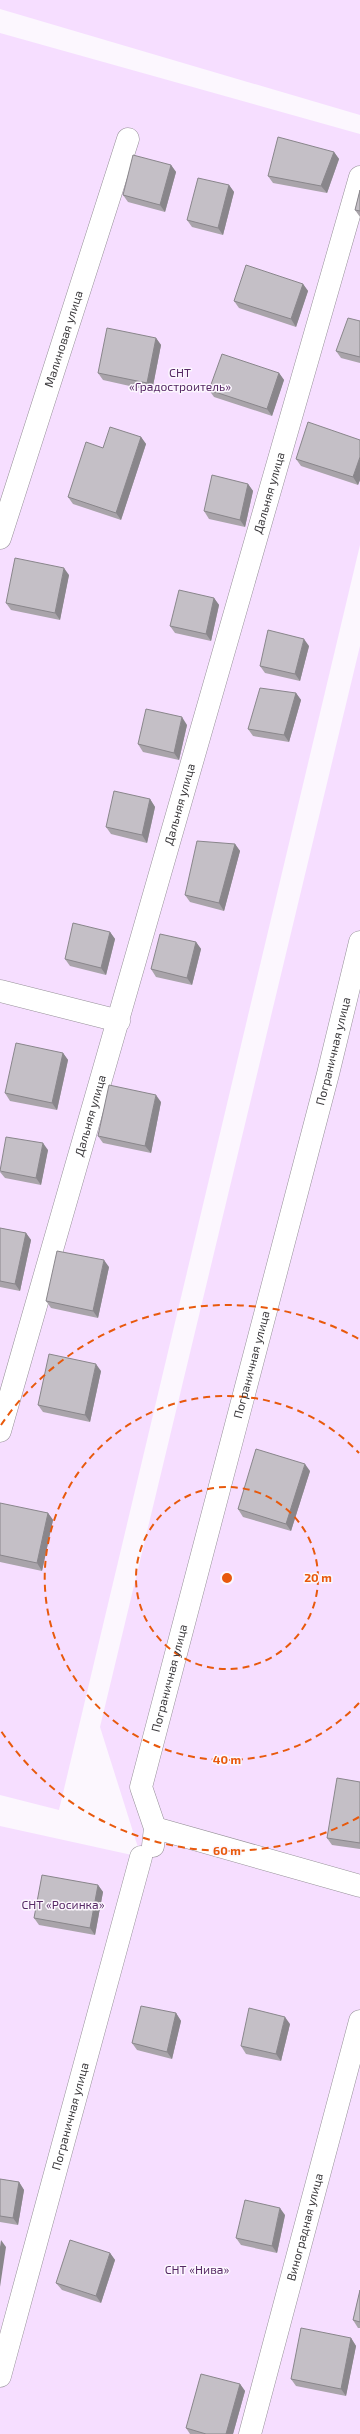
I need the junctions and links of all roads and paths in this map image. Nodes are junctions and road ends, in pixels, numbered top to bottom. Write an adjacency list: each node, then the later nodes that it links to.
1 (128, 139): 3 (street, Малиновая улица)
2 (360, 177): 6 (street, Дальняя улица)
3 (0, 538)
4 (360, 942): 8 (street, Пограничная улица)
5 (0, 991): 6 (street)
6 (119, 1021): 7 (street, Дальняя улица)
7 (0, 1431)
8 (150, 1844): 9 (street); 11 (street, Пограничная улица)
9 (360, 1886)
10 (360, 2021): 12 (street, Виноградная улица)
11 (0, 2376)
12 (250, 2434)

